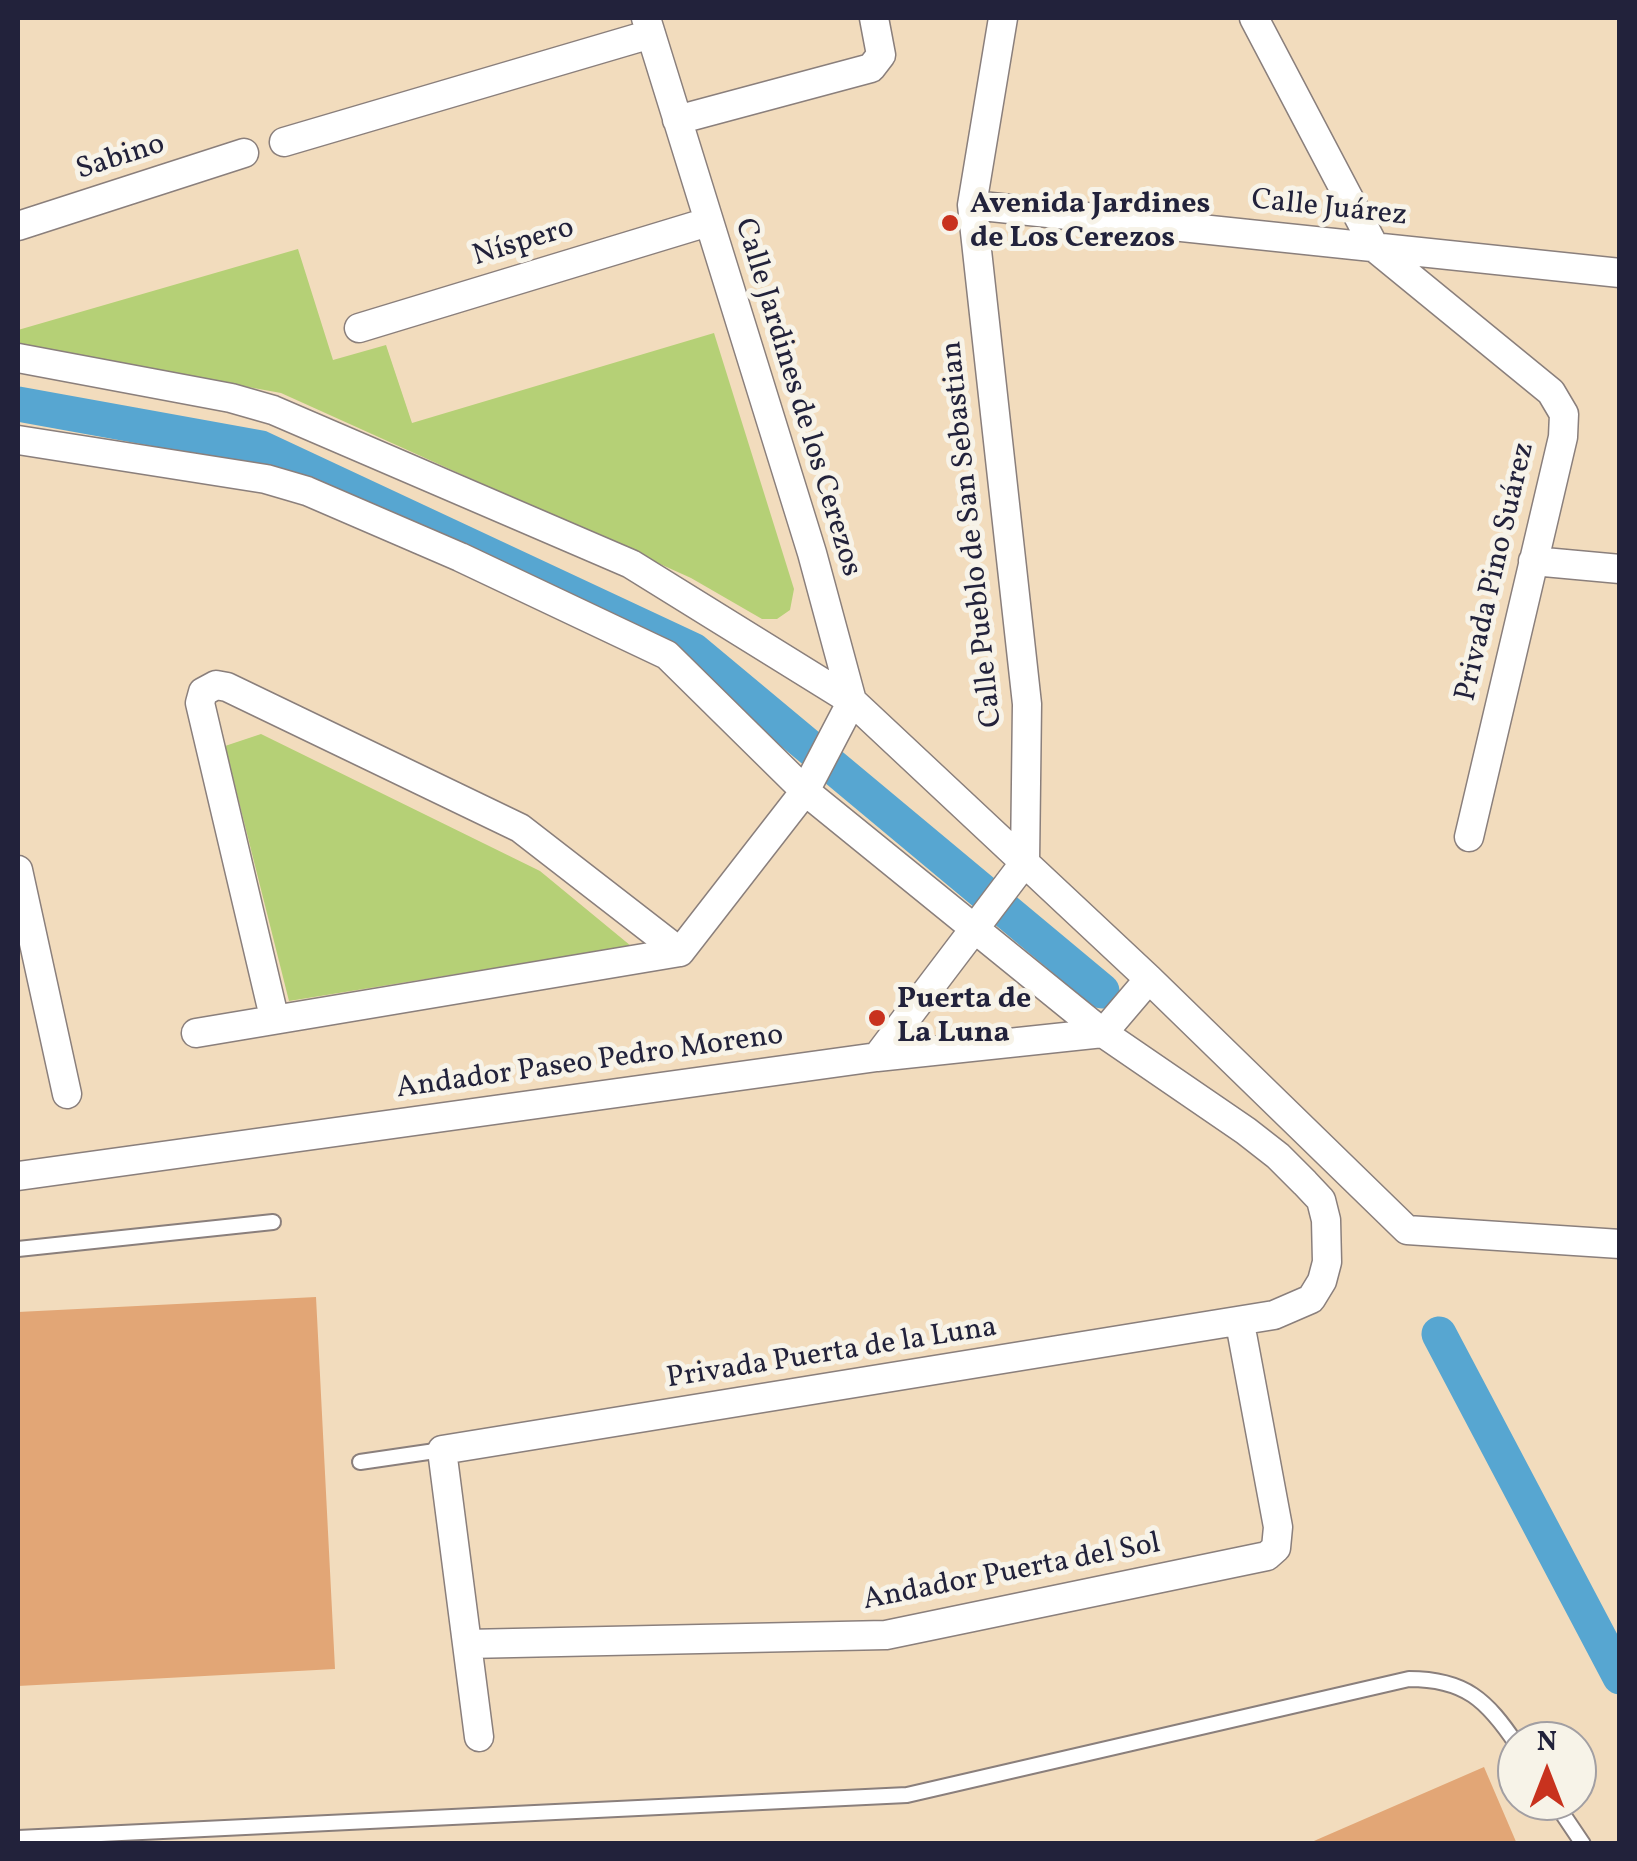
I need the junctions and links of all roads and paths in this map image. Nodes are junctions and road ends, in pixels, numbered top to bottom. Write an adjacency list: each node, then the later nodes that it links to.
1 (874, 18): 5 (street)
2 (1003, 18): 8 (street, Calle Pueblo de San Sebastian)
3 (1254, 18): 11 (street, Privada Pino Suárez)
4 (648, 26): 5 (street, Calle Jardines de los Cerezos); 6 (street)
5 (677, 120): 9 (street, Calle Jardines de los Cerezos)
6 (284, 142)
7 (244, 154): 10 (street, Sabino)
8 (972, 206): 11 (street, Calle Juárez); 21 (street, Calle Pueblo de San Sebastian)
9 (708, 222): 13 (street, Níspero); 18 (street, Calle Jardines de los Cerezos)
10 (18, 226)
11 (1375, 248): 12 (street, Calle Juárez); 16 (street, Privada Pino Suárez)
12 (1620, 273)
13 (359, 328)
14 (18, 358): 18 (street)
15 (18, 440): 19 (street)
16 (1533, 560): 17 (street); 20 (street, Privada Pino Suárez)
17 (1620, 569)
18 (846, 712): 19 (street); 21 (street)
19 (810, 782): 23 (street); 24 (street)
20 (1469, 836)
21 (1021, 869): 23 (street); 26 (street)
22 (18, 870): 25 (street)
23 (979, 923): 29 (street); 30 (street)
24 (680, 952): 27 (street); 27 (street)
25 (28, 964): 31 (street)
26 (1149, 980): 29 (street); 34 (street)
27 (274, 1018): 28 (street)
28 (196, 1032)
29 (1103, 1033): 30 (street, Andador Paseo Pedro Moreno); 36 (street, Privada Puerta de la Luna)
30 (876, 1057): 32 (street, Andador Paseo Pedro Moreno)
31 (66, 1094)
32 (18, 1176)
33 (273, 1222): 35 (lane)
34 (1620, 1244)
35 (18, 1249)
36 (1240, 1323): 37 (street, Privada Puerta de la Luna); 39 (street, Andador Puerta del Sol)
37 (442, 1450): 38 (lane, Privada Puerta de la Luna); 39 (street)
38 (360, 1462)
39 (467, 1644): 41 (street)
40 (1499, 1721): 43 (lane)
41 (480, 1737)
42 (1567, 1821): 44 (lane)
43 (18, 1838)
44 (1583, 1844)

